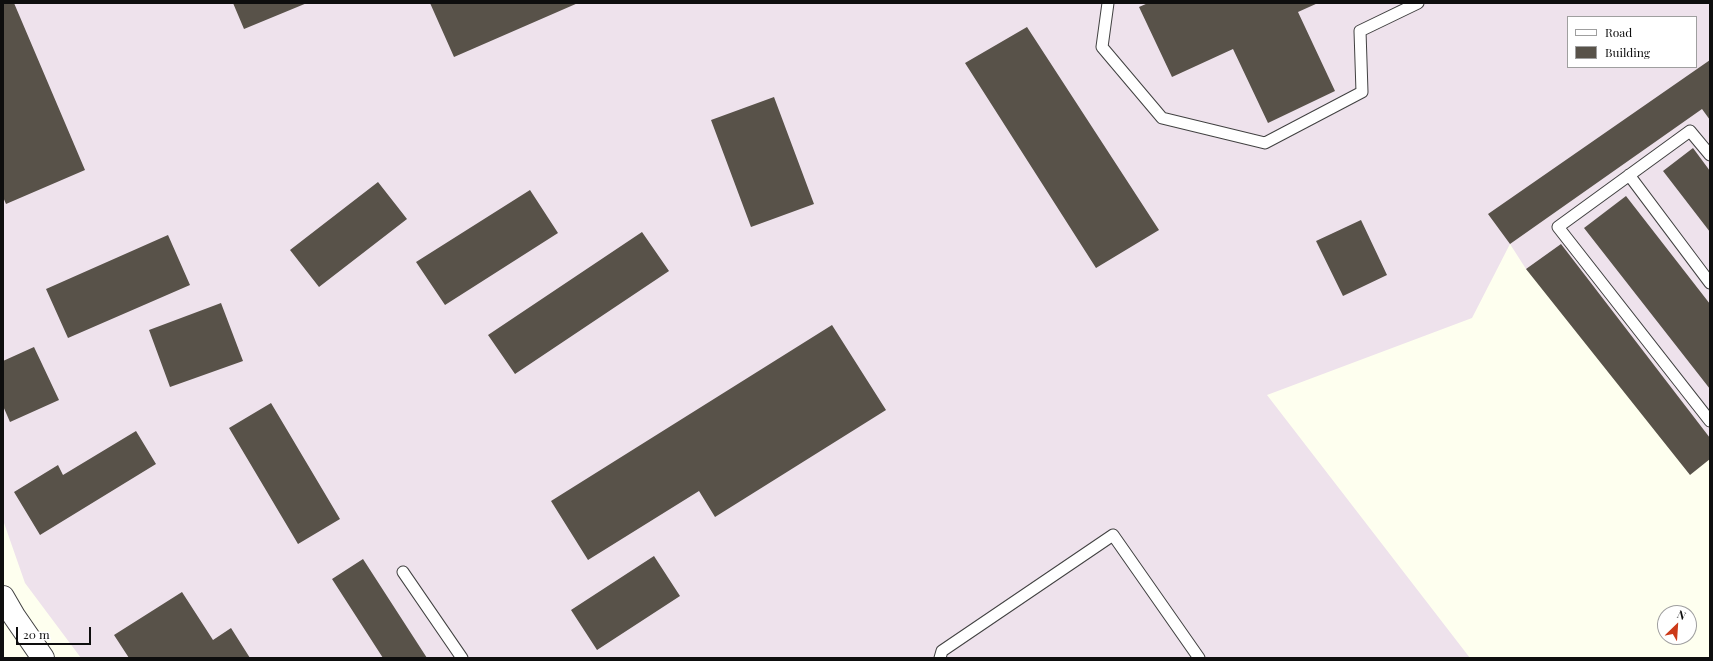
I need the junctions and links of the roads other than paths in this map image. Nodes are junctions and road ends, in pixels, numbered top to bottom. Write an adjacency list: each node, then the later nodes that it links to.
1 (1108, 3): 2 (lane)
2 (1418, 3)
3 (1710, 155): 4 (lane)
4 (1629, 176): 5 (lane); 6 (lane)
5 (1710, 283)
6 (1710, 421)
7 (403, 572): 11 (lane)
8 (3, 597): 9 (street)
9 (8, 620): 10 (street)
10 (43, 658)
11 (462, 658)
12 (940, 658): 13 (lane)
13 (1199, 658)

